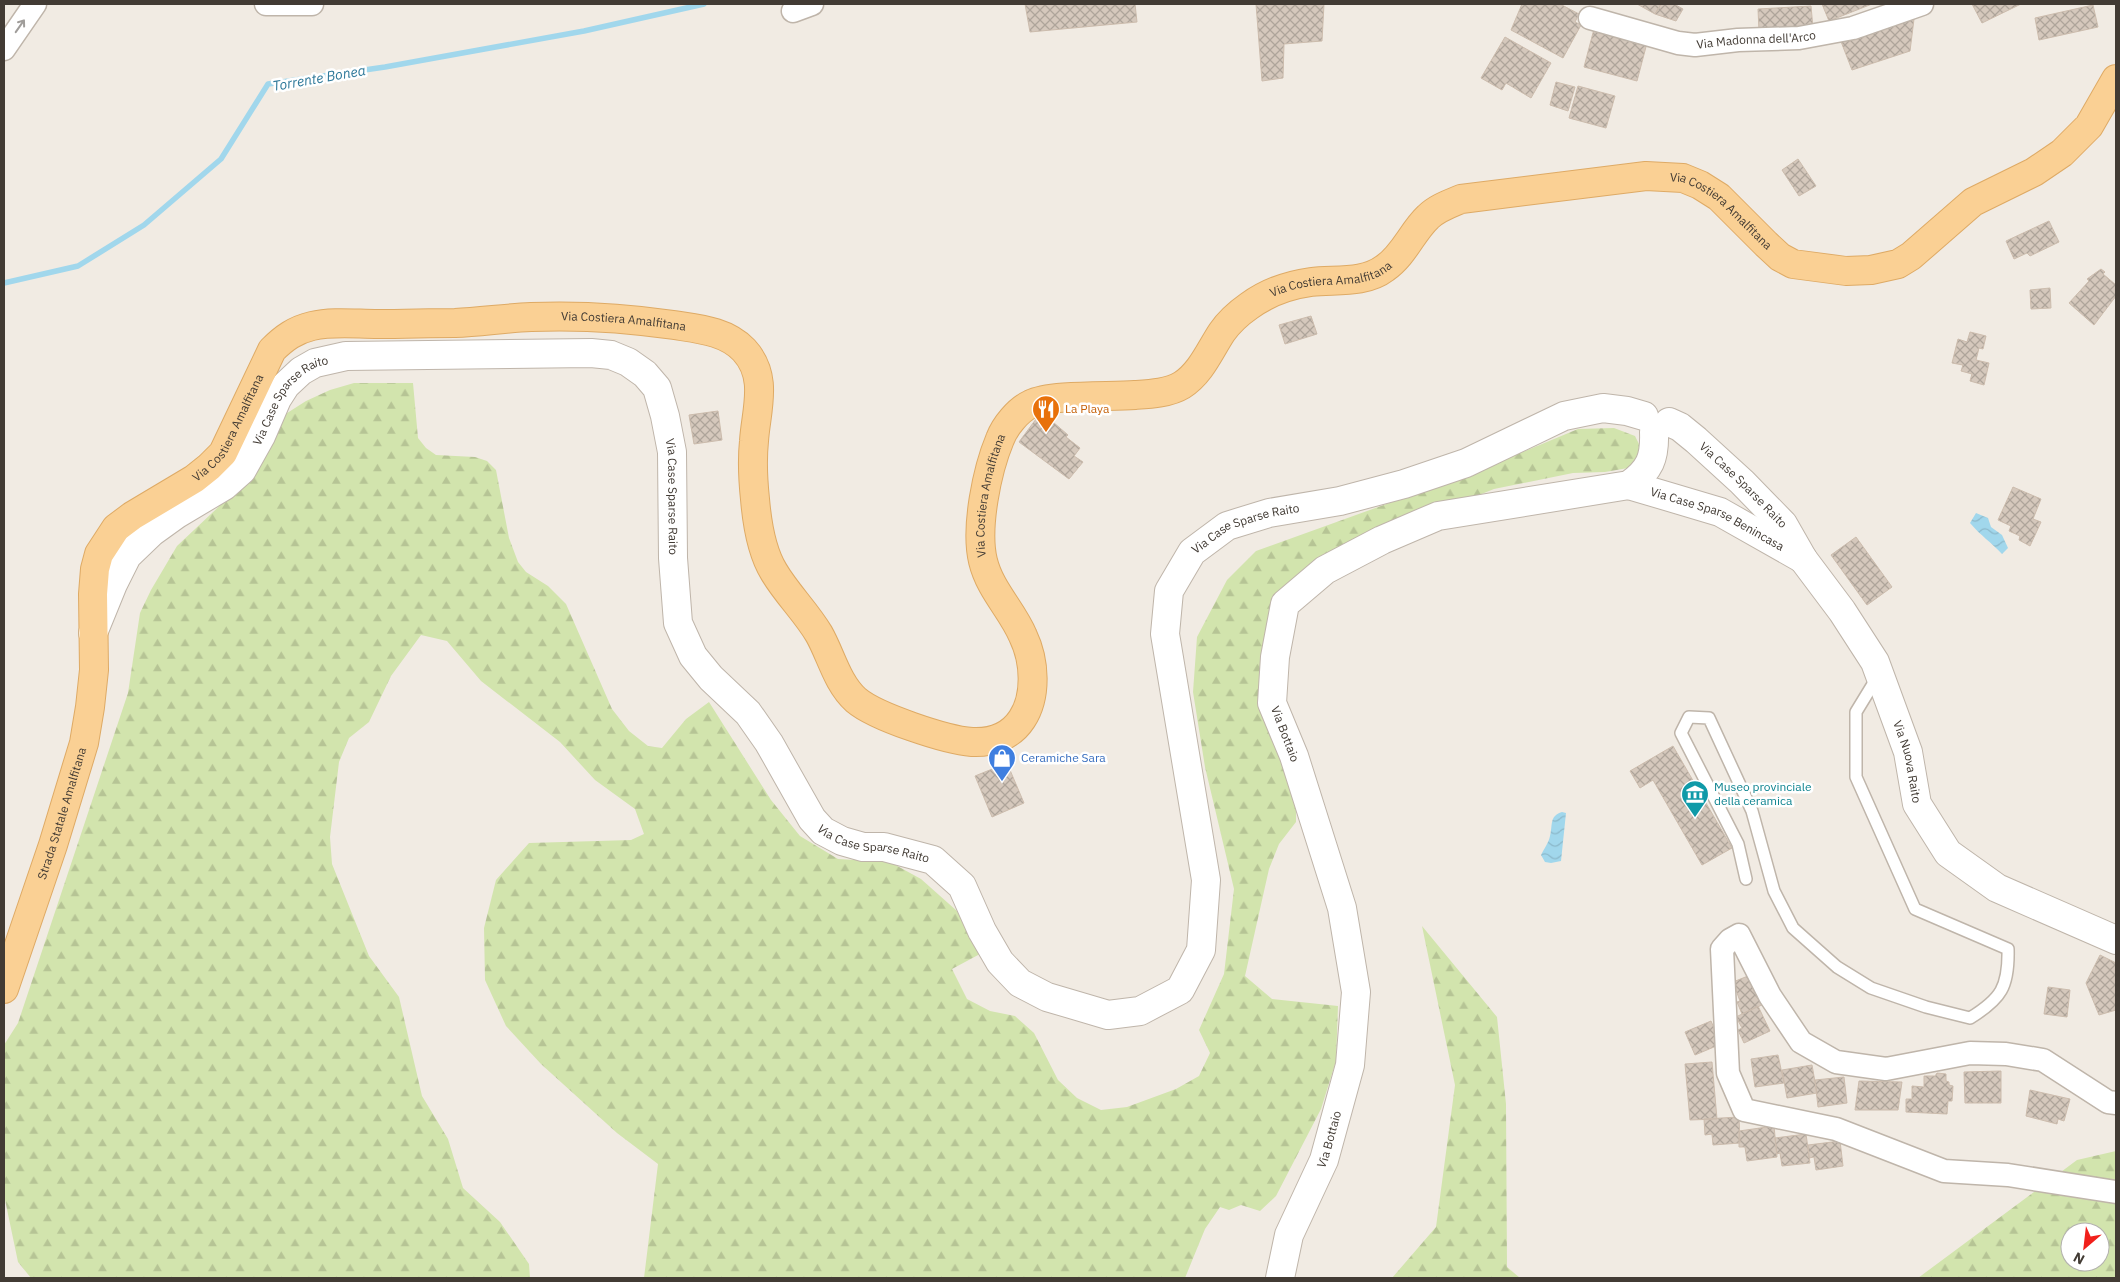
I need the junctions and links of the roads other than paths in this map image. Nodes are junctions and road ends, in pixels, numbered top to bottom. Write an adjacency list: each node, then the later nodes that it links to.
1 (35, 4): 6 (street, one-way to 1)
2 (266, 4): 3 (street)
3 (312, 4)
4 (1922, 4): 5 (street, Via Madonna dell'Arco)
5 (1590, 18)
6 (4, 49)
7 (2116, 79): 11 (main road, Via Costiera Amalfitana)
8 (1656, 423): 9 (street); 10 (street, Via Case Sparse Raito); 11 (street, Via Case Sparse Raito)
9 (1629, 485): 10 (street, Via Case Sparse Benincasa); 18 (street, Via Bottaio)
10 (1803, 559): 12 (street, Via Nuova Raito)
11 (93, 633): 15 (main road, Strada Statale Amalfitana)
12 (1880, 674): 13 (lane); 14 (street, Via Nuova Raito)
13 (1746, 879)
14 (2116, 940)
15 (4, 989)
16 (2116, 1103): 17 (street)
17 (2116, 1192)
18 (1280, 1278)

